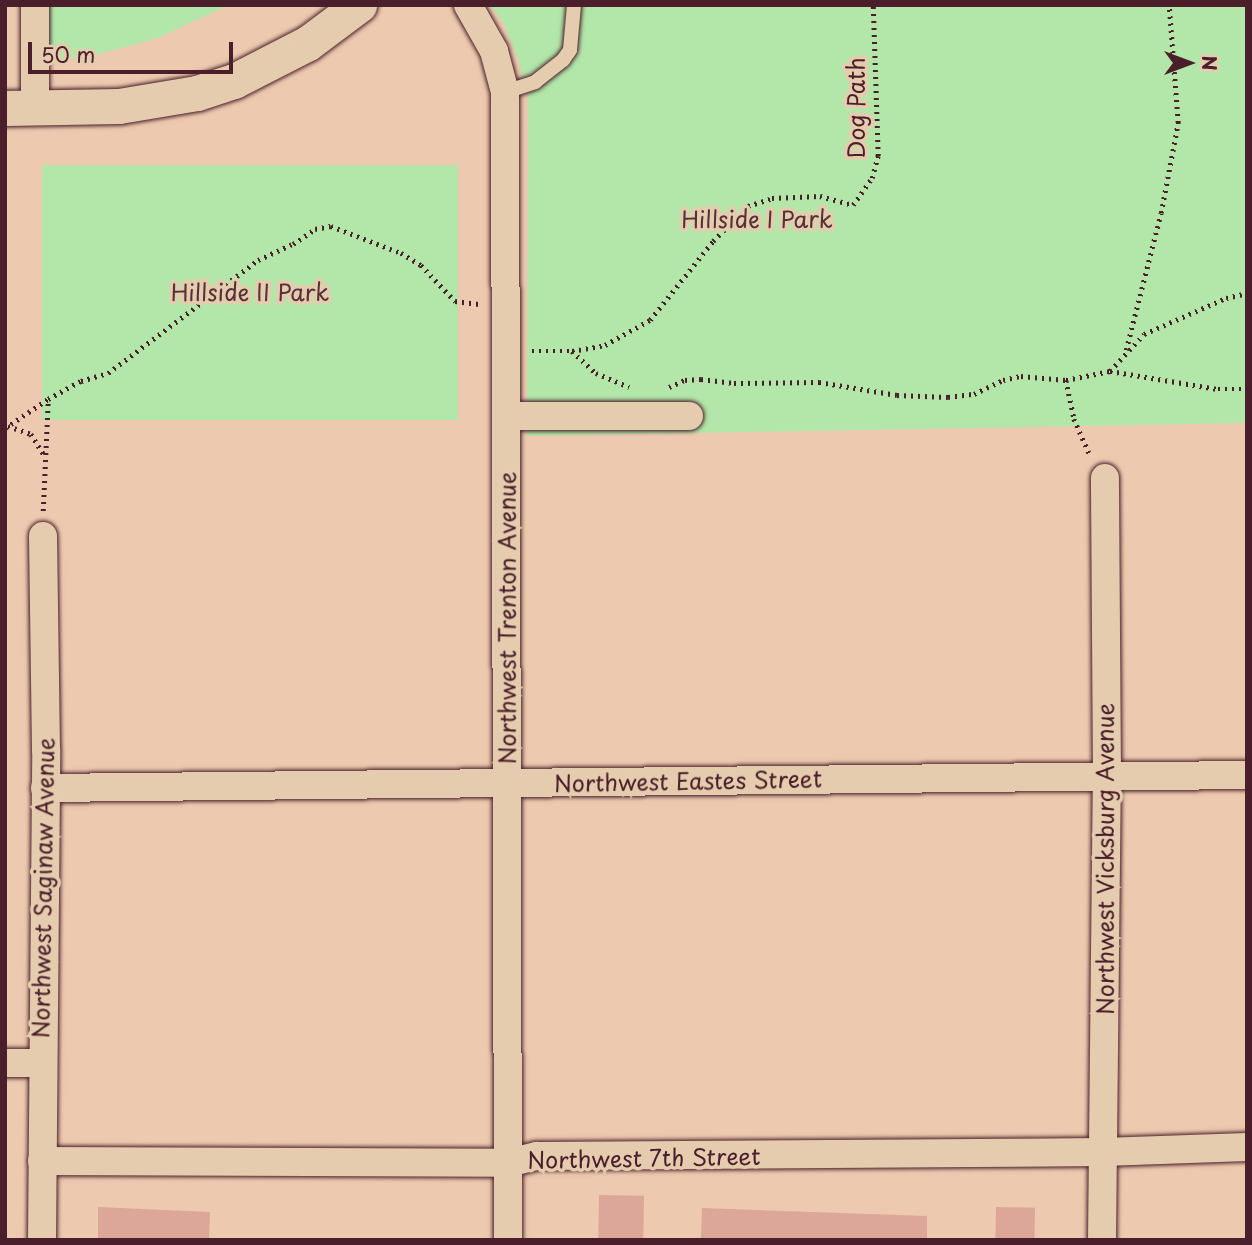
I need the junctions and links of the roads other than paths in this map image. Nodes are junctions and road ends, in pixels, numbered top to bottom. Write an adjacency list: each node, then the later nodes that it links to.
1 (35, 5): 6 (street)
2 (359, 5): 6 (street)
3 (468, 5): 5 (street, Northwest Trenton Avenue)
4 (574, 5): 5 (lane)
5 (505, 92): 7 (street, Northwest Trenton Avenue)
6 (20, 108)
7 (507, 416): 8 (street); 13 (street, Northwest Trenton Avenue)
8 (689, 416)
9 (1105, 478): 11 (street, Northwest Vicksburg Avenue)
10 (43, 536): 14 (street, Northwest Saginaw Avenue)
11 (1107, 775): 12 (street, Northwest Eastes Street); 13 (street, Northwest Eastes Street); 18 (street, Northwest Vicksburg Avenue)
12 (1247, 775)
13 (507, 783): 14 (street, Northwest Eastes Street); 20 (street, Northwest Trenton Avenue)
14 (45, 788): 16 (street, Northwest Saginaw Avenue)
15 (5, 1063): 16 (street)
16 (41, 1063): 19 (street, Northwest Saginaw Avenue)
17 (1247, 1147): 18 (street, Northwest 7th Street)
18 (1103, 1153): 20 (street, Northwest 7th Street); 23 (street, Northwest Vicksburg Avenue)
19 (41, 1161): 20 (street, Northwest 7th Street); 21 (street, Northwest Saginaw Avenue)
20 (508, 1163): 22 (street, Northwest Trenton Avenue)
21 (41, 1240)
22 (508, 1240)
23 (1102, 1240)

